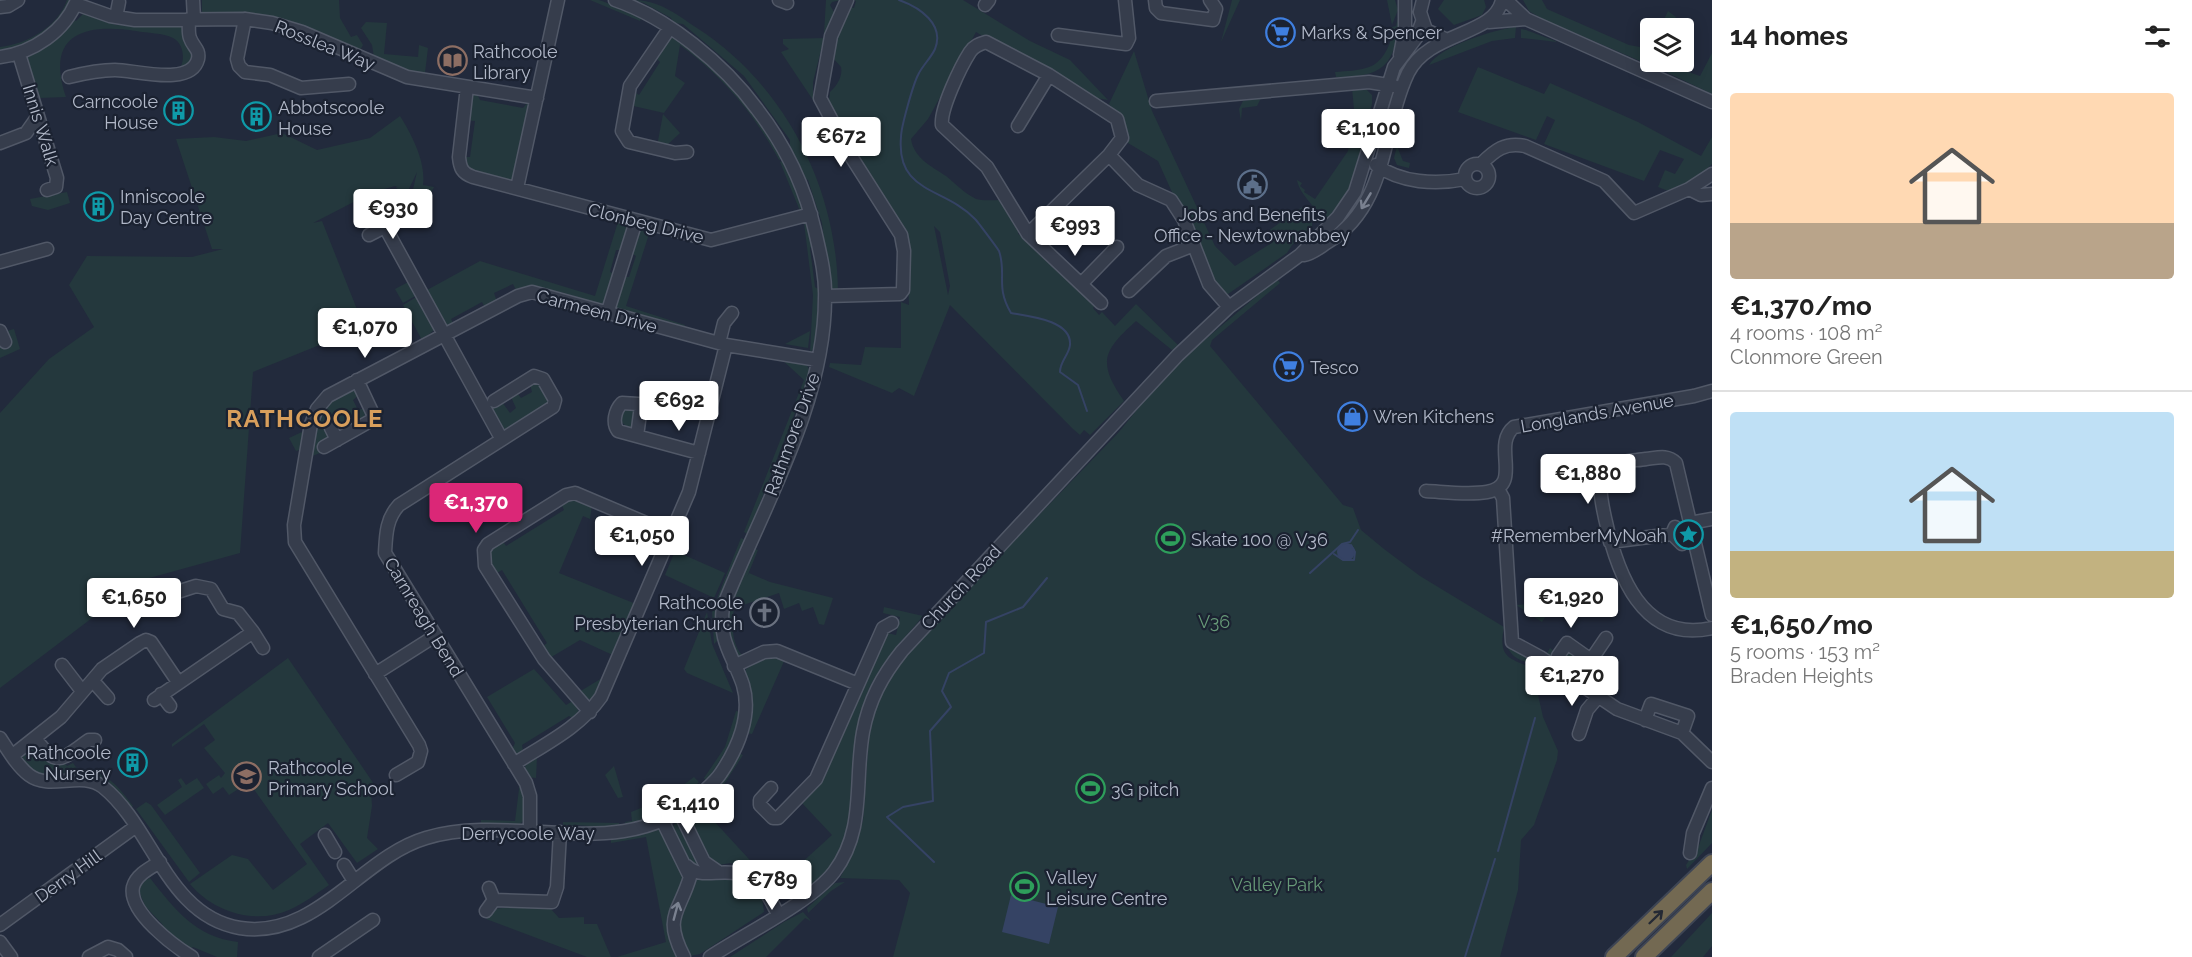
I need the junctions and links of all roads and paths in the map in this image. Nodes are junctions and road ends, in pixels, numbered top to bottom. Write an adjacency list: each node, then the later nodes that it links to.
1 (18, 0): 14 (street)
2 (193, 0): 17 (street)
3 (558, 0): 33 (street)
4 (617, 0): 21 (street, Rathmore Drive)
5 (847, 0): 64 (street)
6 (1125, 0): 22 (street)
7 (1155, 0): 8 (street)
8 (1210, 0)
9 (1405, 0): 26 (street)
10 (1412, 0): 15 (street)
11 (1504, 0): 19 (street); 20 (street)
12 (76, 2): 16 (street, Rosslea Way); 24 (street)
13 (119, 2): 16 (street)
14 (0, 7)
15 (1422, 11): 23 (street); 26 (street, Church Road)
16 (116, 17): 17 (street, Rosslea Way)
17 (191, 19): 18 (street, Rosslea Way); 28 (street)
18 (244, 19): 29 (street); 32 (street, Rosslea Way)
19 (1526, 19): 20 (street); 35 (street)
20 (1486, 23): 23 (street, Church Road)
21 (669, 29): 40 (street); 51 (street, Rathmore Drive)
22 (1058, 35)
23 (1445, 39): 31 (street, Church Road)
24 (19, 54): 25 (street); 36 (street, Innis Walk)
25 (0, 57)
26 (1400, 57): 30 (street, Church Road)
27 (1049, 75): 37 (street); 41 (street); 55 (street)
28 (69, 77)
29 (350, 84)
30 (1387, 85): 31 (street); 34 (street); 39 (street, Church Road)
31 (1403, 86): 43 (street, Church Road)
32 (467, 87): 33 (street, Rosslea Way); 46 (street, Clonbeg Drive)
33 (537, 98): 46 (street)
34 (1156, 101)
35 (1712, 102)
36 (38, 116): 38 (street); 48 (street, Innis Walk)
37 (1018, 126)
38 (0, 143)
39 (1369, 148): 43 (street); 49 (street, Church Road)
40 (687, 152)
41 (1109, 155): 55 (street); 57 (street)
42 (1481, 164): 45 (street); 45 (street); 47 (street)
43 (1378, 167): 45 (street); 49 (street); 60 (street, Church Road, one-way to 60)
44 (1712, 174): 47 (street)
45 (1465, 179)
46 (517, 188): 53 (street, Clonbeg Drive)
47 (1689, 189): 50 (street)
48 (46, 190)
49 (1354, 192): 60 (street, Church Road)
50 (1712, 194)
51 (811, 214): 53 (street, Clonbeg Drive); 64 (street, Rathmore Drive)
52 (405, 217): 54 (street)
53 (636, 221): 68 (street)
54 (385, 227): 56 (street); 69 (street)
55 (1028, 234): 62 (street)
56 (369, 236)
57 (1194, 245): 63 (street); 66 (street)
58 (1117, 247): 62 (street)
59 (46, 249): 61 (street)
60 (1300, 255): 66 (street, Church Road)
61 (0, 262)
62 (1081, 284): 65 (street)
63 (1129, 291)
64 (825, 296): 71 (street, Rathmore Drive)
65 (1101, 303)
66 (1229, 307): 138 (street, Church Road)
67 (732, 313): 70 (street)
68 (607, 314): 69 (street, Carmeen Drive); 70 (street, Carmeen Drive)
69 (443, 335): 72 (street, Carmeen Drive); 77 (street)
70 (723, 344): 71 (street, Carmeen Drive); 80 (street)
71 (818, 360): 99 (street, Rathmore Drive)
72 (357, 380): 78 (street); 100 (street, Carmeen Drive)
73 (1712, 391): 81 (street, Longlands Avenue)
74 (510, 408): 77 (street, Carnreagh Bend)
75 (331, 428): 78 (street)
76 (638, 436): 80 (street)
77 (501, 438): 93 (street, Carnreagh Bend)
78 (337, 440): 79 (street)
79 (324, 447)
80 (699, 453): 85 (street)
81 (1498, 489): 82 (street); 103 (street, Longlands Avenue)
82 (1426, 491)
83 (1712, 519): 84 (street)
84 (1690, 523): 86 (street); 89 (street)
85 (672, 534): 109 (street); 109 (street)
86 (1610, 542): 87 (street); 91 (street)
87 (1682, 544)
88 (179, 596): 92 (street)
89 (1712, 615)
90 (892, 623): 104 (street)
91 (1712, 628)
92 (252, 632): 95 (street); 102 (street)
93 (435, 636): 100 (street); 116 (street, Carnreagh Bend)
94 (1606, 638): 97 (street)
95 (263, 648)
96 (1558, 656): 97 (street)
97 (1591, 660): 103 (street)
98 (62, 665): 105 (street)
99 (734, 666): 104 (street); 120 (street, Rathmore Drive)
100 (375, 674): 117 (street, Carmeen Drive)
101 (93, 681): 102 (street); 105 (street); 107 (street)
102 (178, 682): 108 (street)
103 (1576, 682): 106 (street, Longlands Avenue)
104 (858, 684): 118 (street)
105 (82, 691): 112 (street)
106 (1598, 697): 110 (street); 115 (street, Longlands Avenue)
107 (109, 699)
108 (170, 706)
109 (590, 712): 116 (street)
110 (1579, 734)
111 (0, 738): 114 (street, Derrycoole Way)
112 (35, 738): 113 (street); 114 (street)
113 (95, 740)
114 (13, 755): 122 (street, Derrycoole Way)
115 (1712, 762)
116 (514, 764): 123 (street, Carnreagh Bend)
117 (396, 775)
118 (771, 788)
119 (1712, 788): 127 (street)
120 (679, 811): 121 (street, Derrycoole Way); 132 (street)
121 (662, 820): 124 (street, Derrycoole Way); 131 (street)
122 (135, 827): 128 (street, Derrycoole Way); 141 (street, Derry Hill)
123 (530, 831): 124 (street, Derrycoole Way); 133 (street, Derrycoole Way)
124 (560, 832): 137 (street)
125 (325, 836): 126 (street)
126 (335, 852)
127 (1690, 853)
128 (160, 862): 133 (street, Derrycoole Way); 147 (street)
129 (1712, 863): 151 (highway, one-way to 129)
130 (344, 865): 133 (street)
131 (687, 866): 132 (street); 149 (street, one-way to 131)
132 (717, 871): 135 (street)
133 (354, 881)
134 (489, 888): 137 (street)
135 (764, 889): 138 (street); 140 (street)
136 (1712, 891): 152 (highway)
137 (494, 900): 139 (street)
138 (795, 903): 140 (street, Church Road)
139 (486, 911)
140 (778, 914): 150 (street, Church Road)
141 (0, 925)
142 (371, 926): 148 (street)
143 (0, 942): 144 (street)
144 (11, 957)
145 (89, 957): 146 (street)
146 (126, 957)
147 (192, 957)
148 (318, 957)
149 (684, 957)
150 (710, 957)
151 (1614, 957)
152 (1644, 957)

